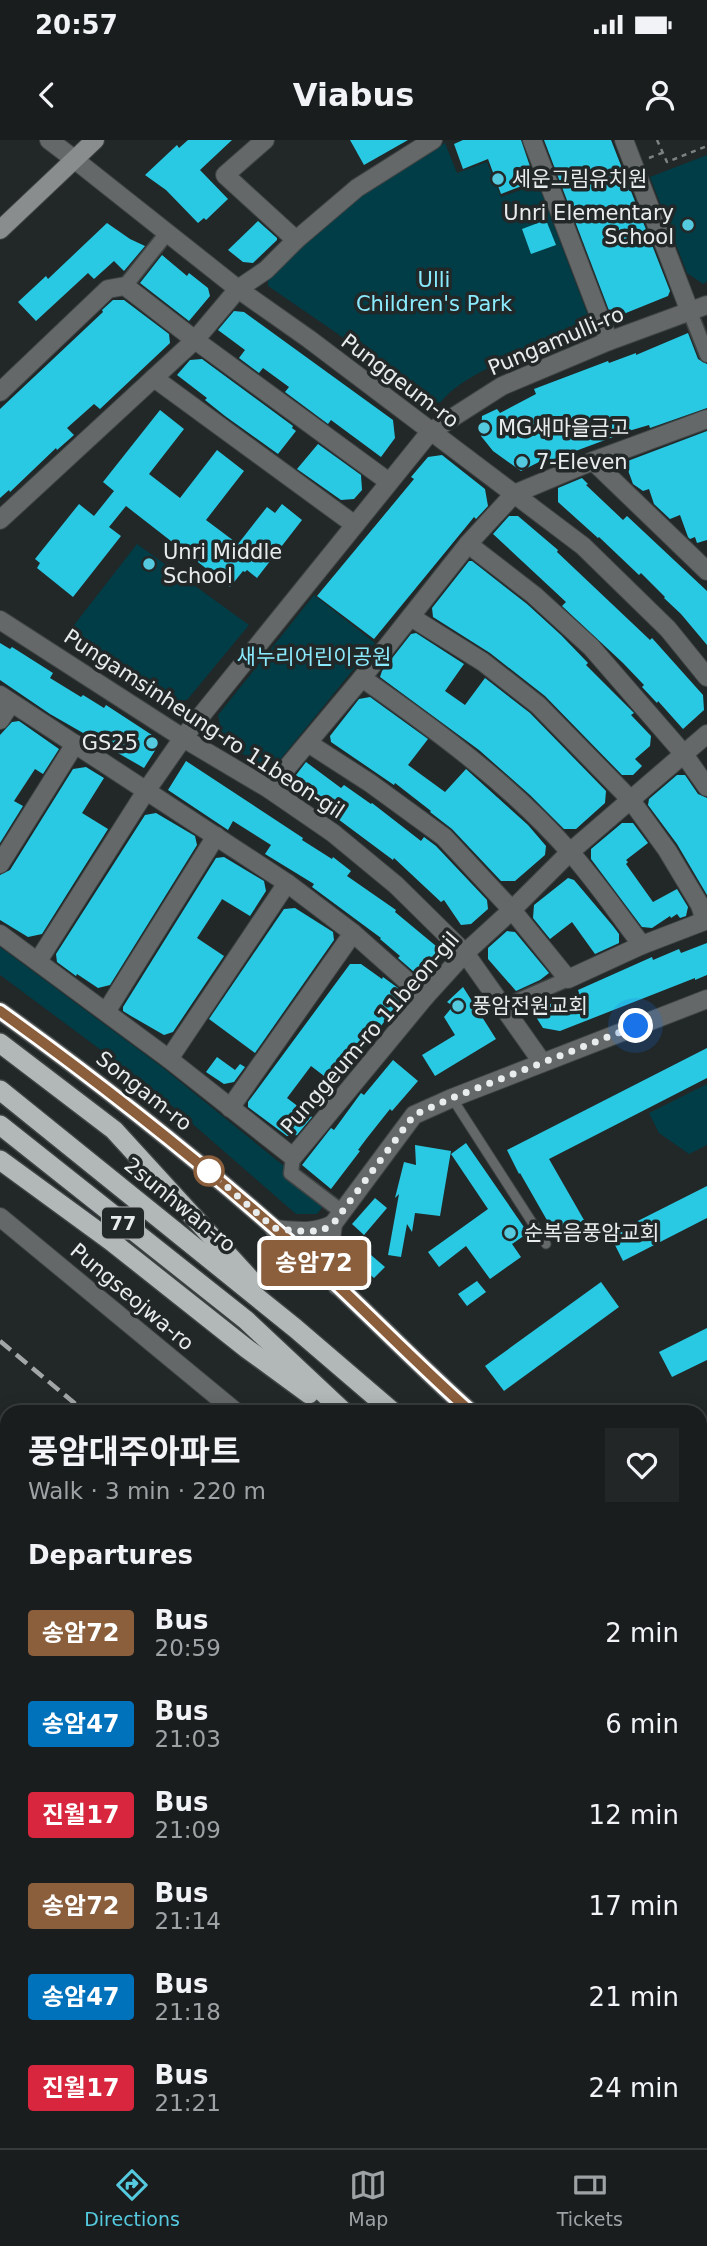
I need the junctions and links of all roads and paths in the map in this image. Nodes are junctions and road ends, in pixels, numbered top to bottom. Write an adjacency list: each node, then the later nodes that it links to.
1 (49, 140): 9 (street, Punggeum-ro)
2 (95, 140): 9 (main road)
3 (265, 140): 12 (street)
4 (433, 140): 12 (street)
5 (532, 140): 17 (street)
6 (624, 140): 15 (street)
7 (657, 140): 8 (path)
8 (707, 146)
9 (74, 159): 10 (main road); 11 (street, Punggeum-ro)
10 (0, 230)
11 (167, 233): 13 (street); 14 (street, Punggeum-ro)
12 (296, 240): 14 (street)
13 (125, 286): 16 (street); 20 (street)
14 (238, 289): 16 (street); 22 (street, Punggeum-ro)
15 (699, 309): 17 (street, Pungamulli-ro); 18 (street)
16 (195, 340): 19 (street); 24 (street)
17 (609, 341): 22 (street, Pungamulli-ro)
18 (707, 355)
19 (154, 378): 26 (street); 27 (street)
20 (0, 393)
21 (707, 419): 23 (street)
22 (430, 432): 24 (street, Pungamulli-ro); 25 (street, Punggeum-ro)
23 (593, 461): 25 (street); 29 (street)
24 (389, 482): 27 (street, Pungamulli-ro)
25 (514, 494): 28 (street); 32 (street, Punggeum-ro)
26 (0, 520)
27 (355, 524): 37 (street, Pungamulli-ro)
28 (468, 544): 30 (street); 40 (street)
29 (707, 571)
30 (411, 617): 33 (street); 44 (street)
31 (0, 620): 37 (street, Pungamsinheung-ro 11beon-gil)
32 (707, 677)
33 (362, 678): 38 (street); 46 (street)
34 (6, 699): 35 (street); 39 (street)
35 (0, 720)
36 (707, 734): 40 (street, Punggeum-ro 11beon-gil)
37 (183, 738): 42 (street, Pungamsinheung-ro 11beon-gil); 43 (street, Pungamulli-ro)
38 (308, 743): 42 (street); 49 (street)
39 (75, 744): 43 (street); 47 (street)
40 (683, 753): 41 (street); 44 (street, Punggeum-ro 11beon-gil)
41 (707, 787)
42 (269, 789): 54 (street, Pungamsinheung-ro 11beon-gil)
43 (146, 791): 45 (street); 55 (street, Pungamulli-ro)
44 (630, 799): 46 (street, Punggeum-ro 11beon-gil); 50 (street)
45 (216, 836): 48 (street); 61 (street)
46 (570, 852): 49 (street, Punggeum-ro 11beon-gil); 53 (street)
47 (0, 864)
48 (287, 883): 51 (street); 63 (street)
49 (512, 910): 54 (street, Punggeum-ro 11beon-gil); 56 (street)
50 (706, 922): 53 (street)
51 (353, 933): 57 (street); 67 (street)
52 (0, 934): 55 (street)
53 (642, 945): 56 (street)
54 (465, 953): 57 (street, Punggeum-ro 11beon-gil); 59 (street, Pungamsinheung-ro 11beon-gil)
55 (38, 961): 61 (street)
56 (568, 979): 59 (street)
57 (425, 997): 69 (street, Punggeum-ro 11beon-gil)
58 (707, 999): 64 (street)
59 (503, 1007): 64 (street, Pungamsinheung-ro 11beon-gil)
60 (0, 1011): 73 (street, Songam-ro)
61 (106, 1012): 63 (street)
62 (0, 1042): 76 (highway)
63 (169, 1059): 67 (street)
64 (542, 1062): 66 (street)
65 (0, 1090): 76 (highway, 2sunhwan-ro / 77)
66 (452, 1098): 72 (street); 74 (lane)
67 (230, 1108): 69 (street)
68 (0, 1125): 79 (highway, 77)
69 (293, 1157): 72 (street)
70 (0, 1160): 78 (highway)
71 (0, 1217): 77 (street, Pungseojwa-ro)
72 (338, 1218): 73 (street); 75 (street)
73 (274, 1228): 75 (street, Songam-ro)
74 (546, 1244)
75 (337, 1286): 81 (street, Songam-ro)
76 (295, 1328): 80 (highway, 2sunhwan-ro / 77)
77 (228, 1405)
78 (325, 1405)
79 (337, 1405)
80 (385, 1405)
81 (464, 1405)

